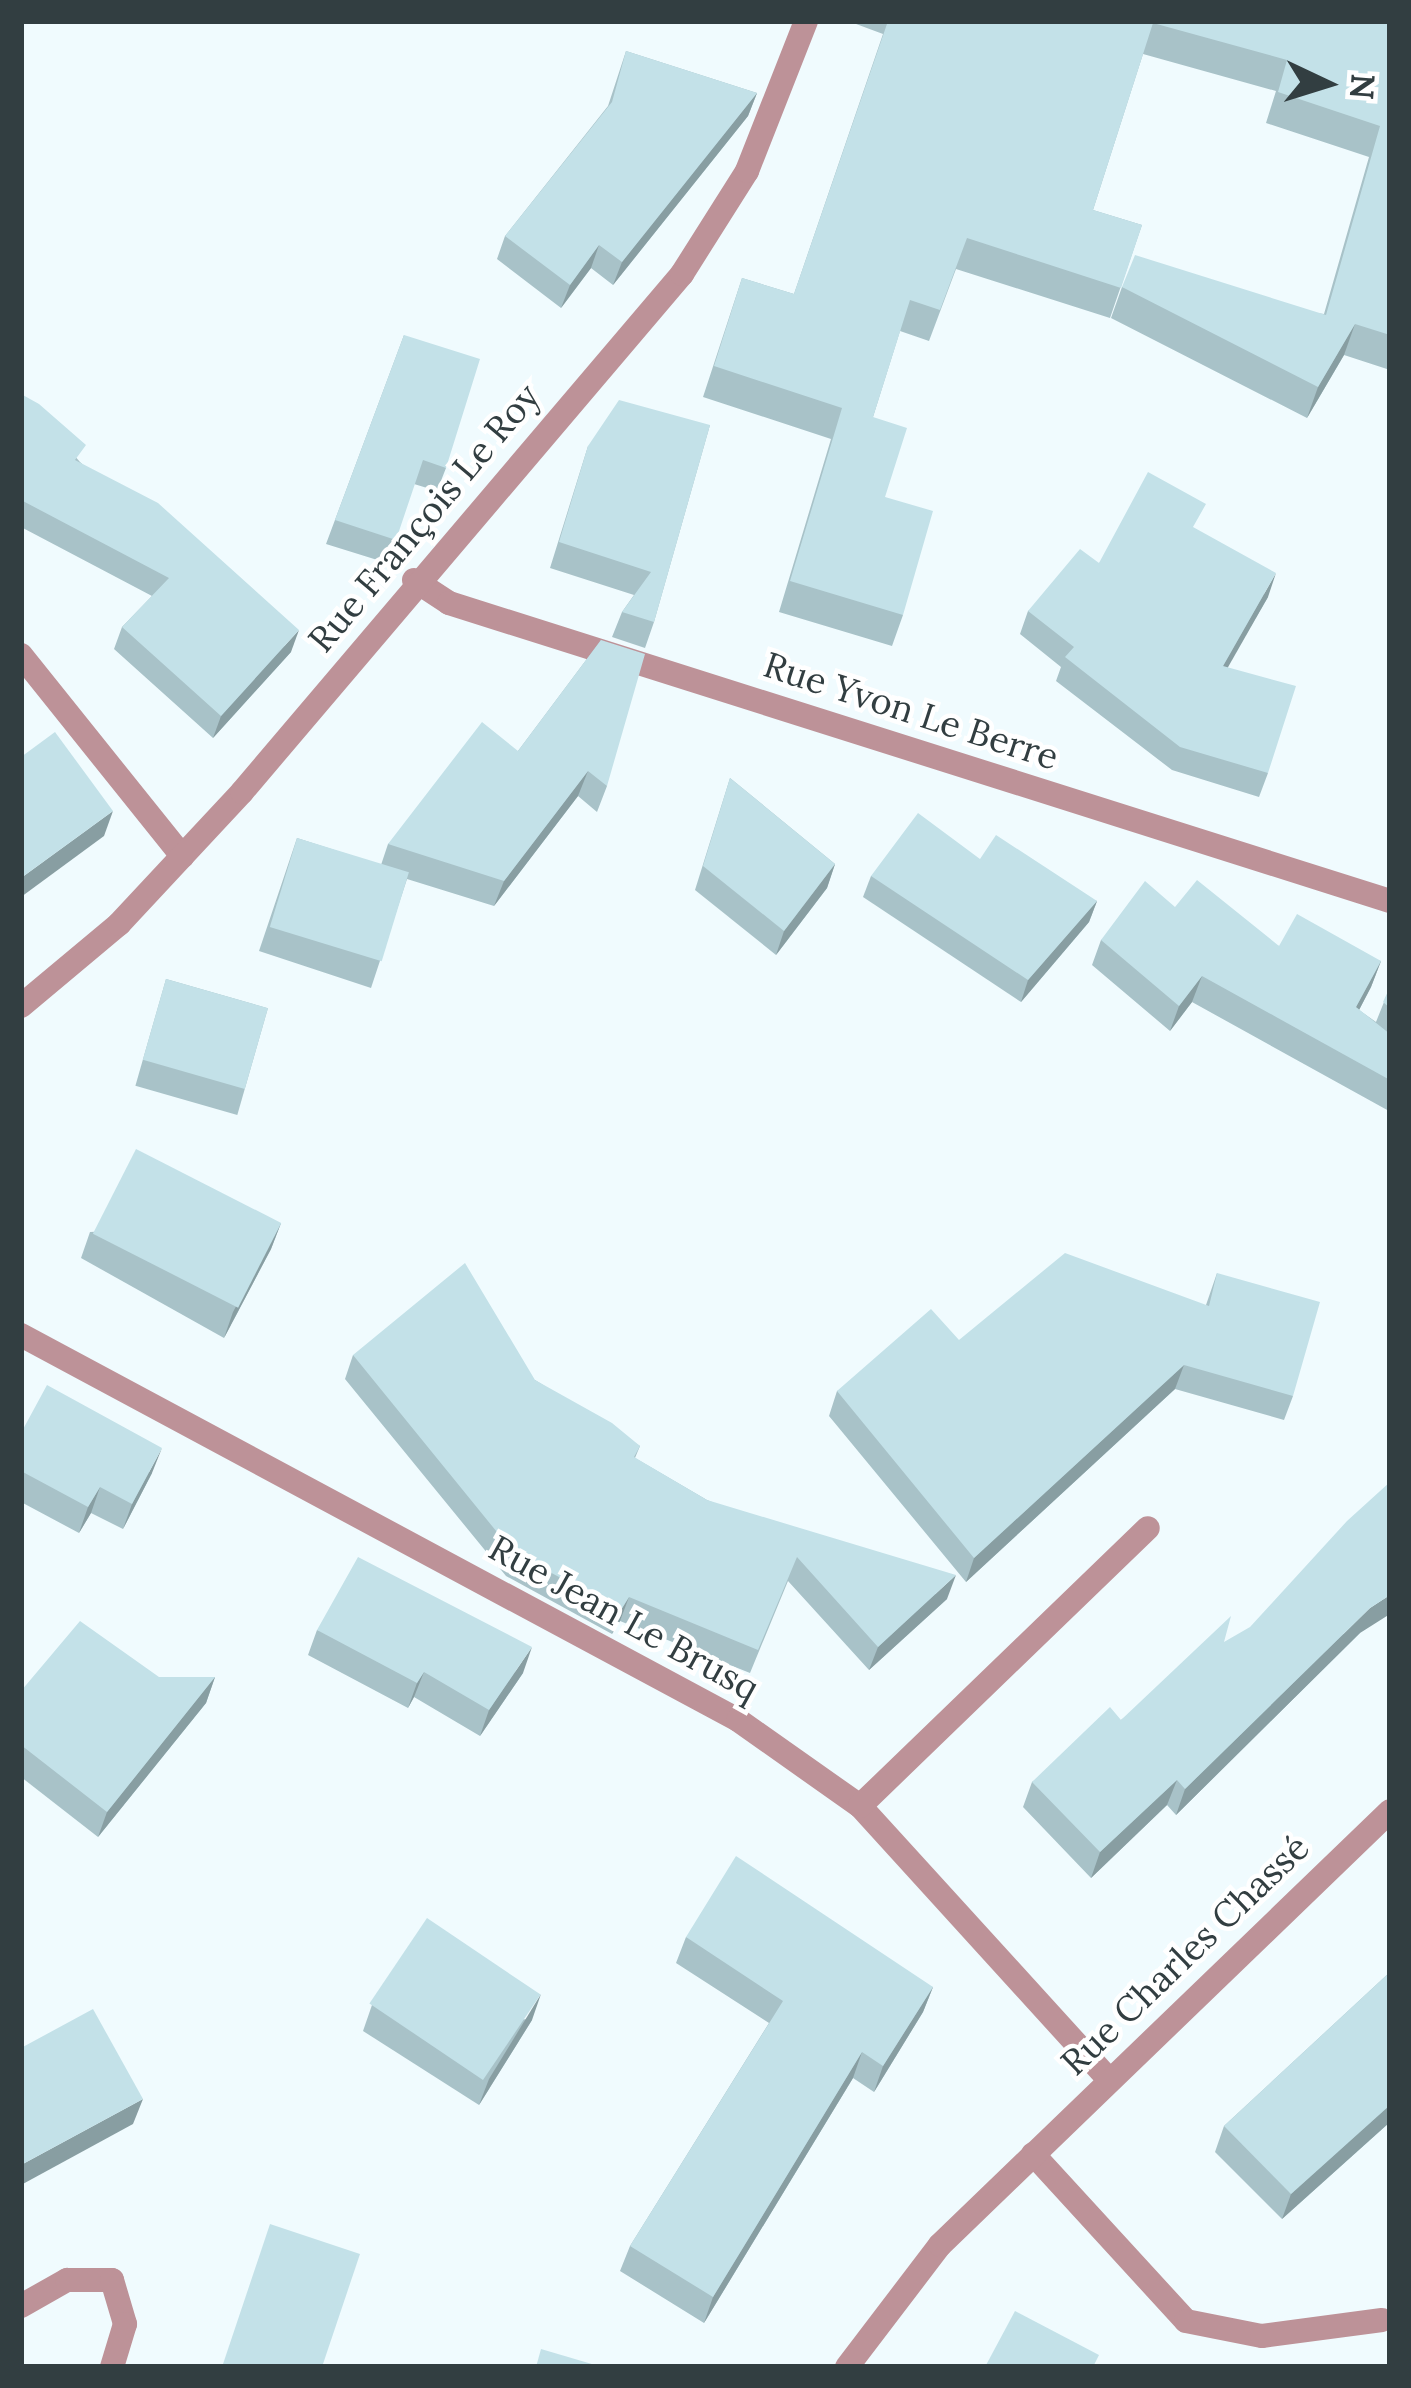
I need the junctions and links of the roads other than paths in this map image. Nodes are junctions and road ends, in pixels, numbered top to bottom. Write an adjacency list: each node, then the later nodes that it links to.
1 (806, 21): 2 (street, Rue François Le Roy)
2 (414, 580): 4 (street, Rue François Le Roy); 5 (street, Rue Yvon Le Berre)
3 (21, 656): 4 (street)
4 (182, 856): 6 (street, Rue François Le Roy)
5 (1390, 901)
6 (21, 1006)
7 (21, 1335): 9 (street, Rue Jean Le Brusq)
8 (1148, 1528): 9 (street)
9 (860, 1806): 11 (street, Rue Jean Le Brusq)
10 (1390, 1811): 11 (street, Rue Charles Chassé)
11 (1107, 2077): 12 (street, Rue Charles Chassé)
12 (1033, 2154): 14 (street); 16 (street, Rue Charles Chassé)
13 (21, 2306): 15 (street)
14 (1382, 2320)
15 (112, 2367)
16 (847, 2367)

